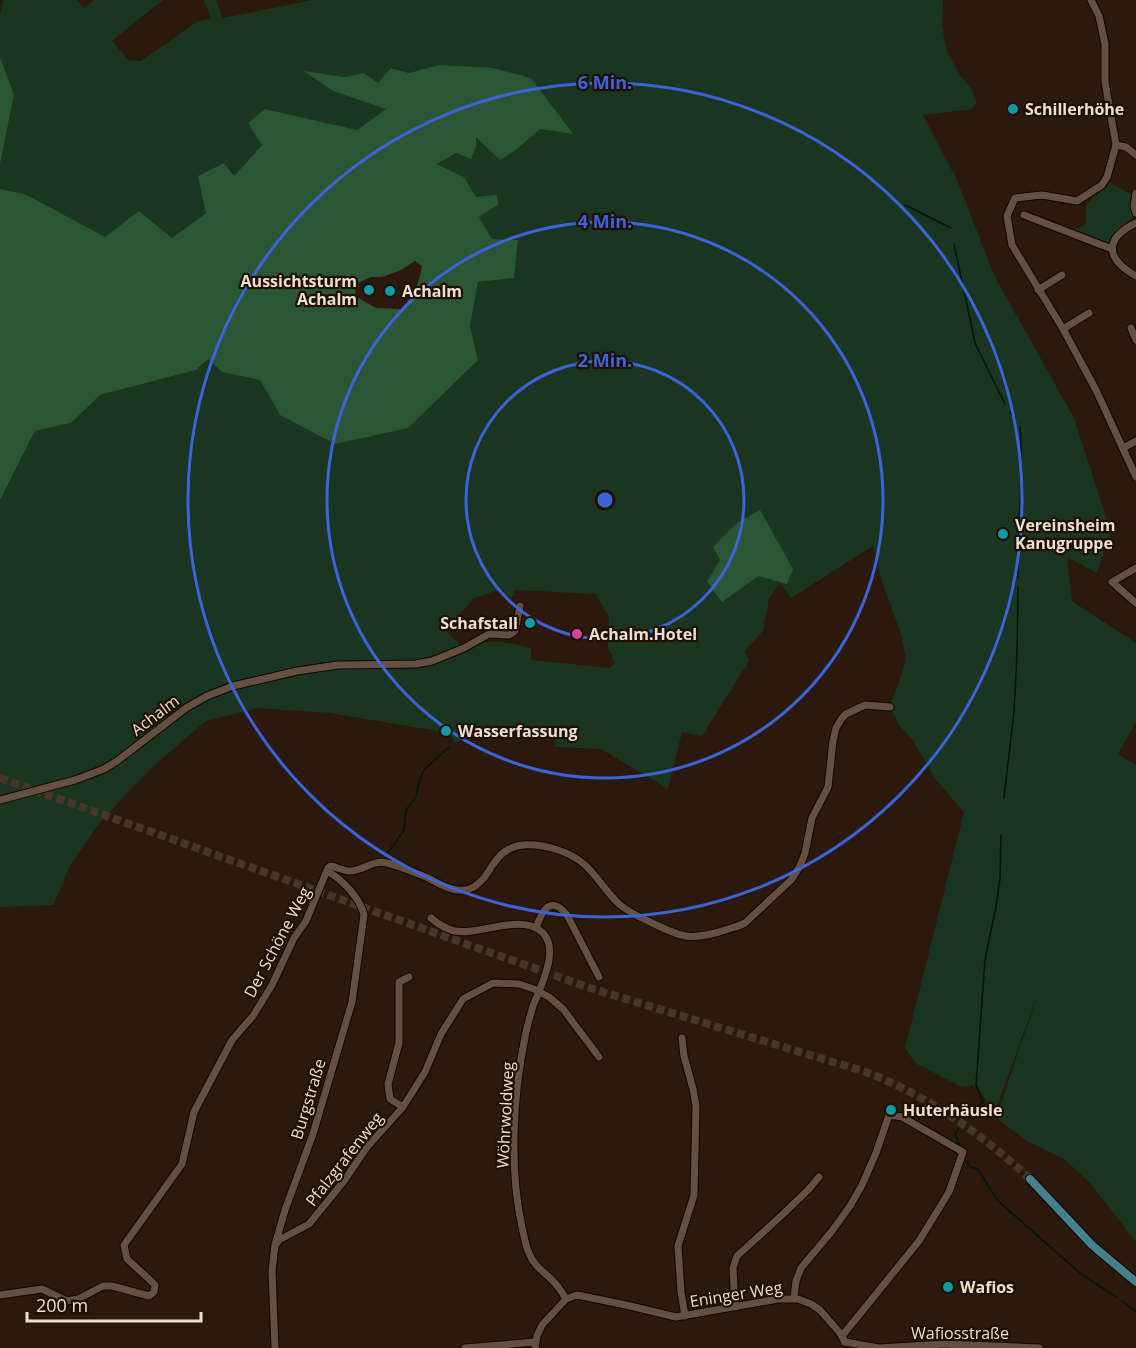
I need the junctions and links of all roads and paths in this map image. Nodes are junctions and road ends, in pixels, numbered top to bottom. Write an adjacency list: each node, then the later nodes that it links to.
1 (1091, 0): 2 (street)
2 (1116, 145): 3 (street); 11 (street)
3 (1136, 155)
4 (1136, 193): 5 (street)
5 (1136, 213)
6 (1024, 214): 8 (street)
7 (1136, 223): 8 (street)
8 (1112, 249): 10 (street)
9 (1062, 275): 11 (street)
10 (1136, 276)
11 (1038, 290): 14 (street)
12 (1089, 313): 14 (street)
13 (1131, 328): 15 (street)
14 (1063, 329): 17 (street)
15 (1136, 340)
16 (1136, 441): 17 (street)
17 (1123, 448): 18 (street)
18 (1136, 477)
19 (1136, 568): 20 (street)
20 (1136, 603)
21 (520, 606): 23 (street, Achalm)
22 (890, 707): 24 (street, Der Schöne Weg)
23 (0, 800)
24 (327, 872): 39 (street, Burgstraße); 41 (street, Der Schöne Weg)
25 (431, 918): 26 (street)
26 (536, 928): 28 (street); 29 (street, Wöhrwoldweg)
27 (409, 977): 34 (street, Pfalzgrafenweg)
28 (599, 977)
29 (539, 991): 31 (street, Pfalzgrafenweg); 34 (street, Pfalzgrafenweg); 43 (street, Wöhrwoldweg)
30 (682, 1038): 33 (street)
31 (599, 1057)
32 (696, 1059): 33 (street)
33 (686, 1062): 45 (street)
34 (403, 1107): 39 (street, Pfalzgrafenweg)
35 (819, 1177): 38 (street)
36 (1030, 1179): 40 (main road)
37 (793, 1190): 38 (street)
38 (800, 1197): 44 (street)
39 (275, 1245): 48 (street, Burgstraße)
40 (1136, 1282)
41 (0, 1296)
42 (794, 1298): 44 (street, Eninger Weg); 46 (street); 46 (street, Eninger Weg)
43 (566, 1299): 45 (street, Eninger Weg); 47 (street)
44 (735, 1307): 45 (street, Eninger Weg)
45 (685, 1316)
46 (842, 1341): 50 (street, Wafiosstraße)
47 (535, 1345): 49 (street)
48 (275, 1348)
49 (465, 1348)
50 (1039, 1348)

